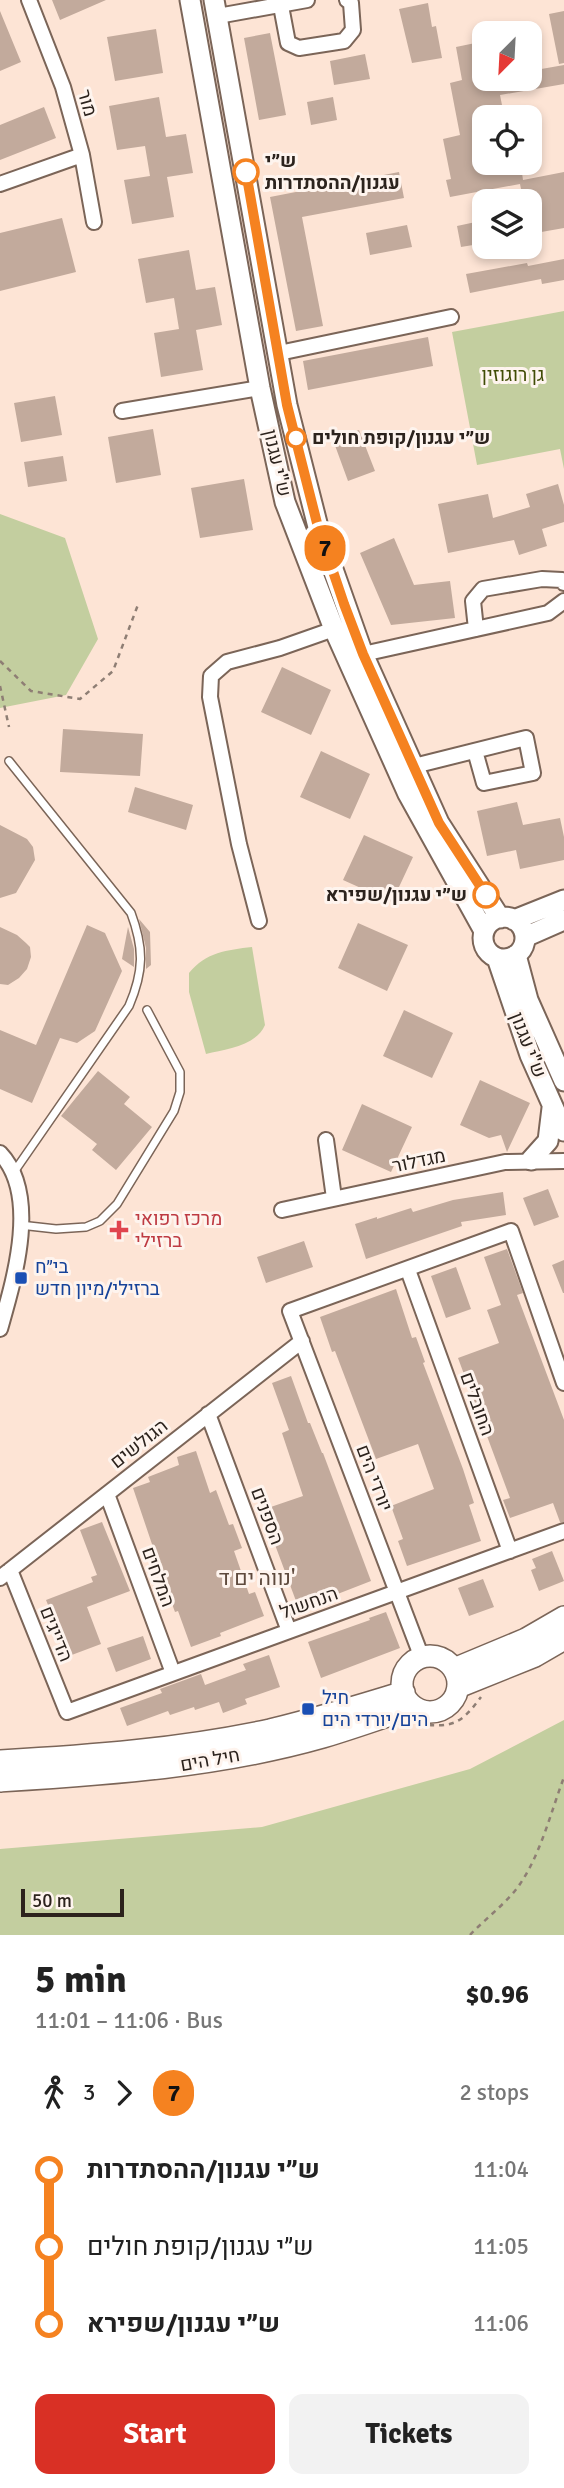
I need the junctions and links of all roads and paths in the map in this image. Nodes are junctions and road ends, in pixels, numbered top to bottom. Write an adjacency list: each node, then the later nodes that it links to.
1 (29, 0): 7 (street, מור)
2 (190, 0): 12 (street, ש"י עגנון)
3 (307, 0): 5 (street)
4 (347, 0): 5 (street)
5 (281, 6): 6 (street)
6 (216, 8): 11 (street, ש"י עגנון)
7 (82, 155): 8 (street); 9 (street, מור)
8 (0, 184)
9 (94, 222)
10 (451, 317): 11 (street)
11 (279, 353): 19 (street, ש"י עגנון)
12 (260, 388): 13 (street); 17 (street, ש"י עגנון)
13 (122, 411)
14 (564, 583): 18 (street)
15 (564, 601): 18 (street)
16 (139, 602): 20 (path)
17 (334, 629): 29 (street); 30 (street, ש"י עגנון)
18 (476, 629): 19 (street)
19 (363, 654): 25 (street, ש"י עגנון)
20 (0, 661)
21 (0, 686): 22 (path)
22 (9, 727)
23 (475, 751): 25 (street)
24 (9, 761): 41 (lane)
25 (414, 766): 27 (street, ש"י עגנון)
26 (564, 900): 27 (street)
27 (507, 919): 30 (street); 31 (street)
28 (564, 920): 31 (street)
29 (259, 921)
30 (484, 931): 32 (street)
31 (525, 937): 32 (street)
32 (506, 956): 34 (street, ש"י עגנון); 35 (street, ש"י עגנון)
33 (147, 1010): 44 (lane)
34 (564, 1081)
35 (552, 1104): 36 (street, ש"י עגנון); 39 (street)
36 (564, 1131)
37 (326, 1140): 42 (street)
38 (0, 1153): 41 (street)
39 (531, 1160): 40 (street, מגדלור); 42 (street, מגדלור)
40 (564, 1161)
41 (13, 1172): 44 (street)
42 (334, 1198): 43 (street, מגדלור)
43 (282, 1210)
44 (20, 1225): 46 (street)
45 (408, 1270): 48 (street, יורדי הים); 49 (street); 53 (street, החובלים)
46 (5, 1289): 47 (street)
47 (0, 1329)
48 (302, 1341): 50 (street, הגולשים); 55 (street, יורדי הים)
49 (564, 1383)
50 (208, 1414): 51 (street, הגולשים); 57 (street, הספנים)
51 (107, 1494): 54 (street, הגולשים); 60 (street, המלחים)
52 (564, 1531): 53 (street, הנחשול)
53 (510, 1551): 55 (street, הנחשול)
54 (5, 1574): 63 (street, הדייגים)
55 (397, 1592): 57 (street, הנחשול); 59 (street, יורדי הים)
56 (564, 1617): 61 (main road)
57 (289, 1631): 60 (street, הנחשול)
58 (564, 1639): 61 (main road)
59 (422, 1658): 61 (main road); 62 (main road)
60 (173, 1673): 63 (street, הנחשול)
61 (456, 1678): 62 (main road)
62 (409, 1700): 64 (main road, חיל הים); 66 (main road, חיל הים)
63 (66, 1712)
64 (0, 1761)
65 (564, 1777): 67 (path)
66 (0, 1781)
67 (470, 1935)

